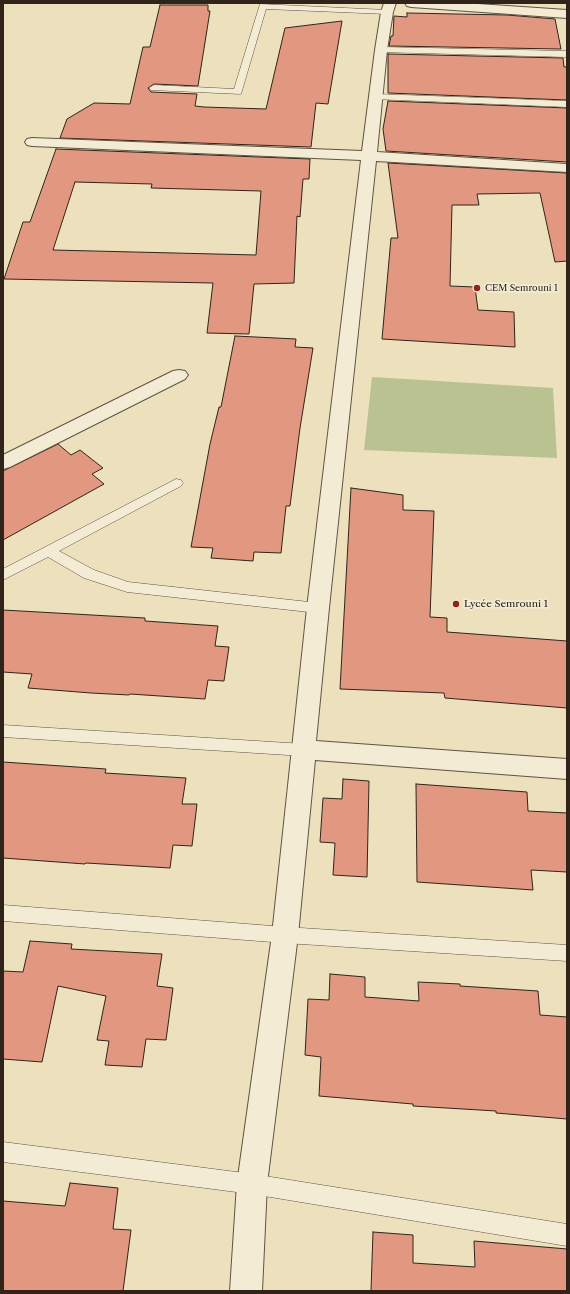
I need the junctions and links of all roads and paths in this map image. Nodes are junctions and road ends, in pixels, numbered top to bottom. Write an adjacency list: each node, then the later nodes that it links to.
1 (411, 3): 3 (street)
2 (389, 7): 4 (street); 6 (lane)
3 (567, 14)
4 (381, 50): 5 (lane); 7 (street)
5 (567, 54)
6 (154, 88)
7 (376, 97): 8 (lane); 10 (street)
8 (567, 104)
9 (32, 142): 10 (street)
10 (369, 156): 11 (street); 17 (street)
11 (567, 168)
12 (179, 375): 13 (street)
13 (3, 464)
14 (176, 483): 15 (lane)
15 (48, 551): 16 (lane); 17 (lane)
16 (3, 575)
17 (318, 608): 19 (street)
18 (3, 731): 19 (lane)
19 (304, 750): 20 (street); 22 (street)
20 (567, 769)
21 (3, 914): 22 (lane)
22 (285, 935): 23 (lane); 25 (street)
23 (567, 953)
24 (3, 1152): 25 (lane)
25 (252, 1184): 26 (lane); 27 (street)
26 (567, 1236)
27 (246, 1291)

